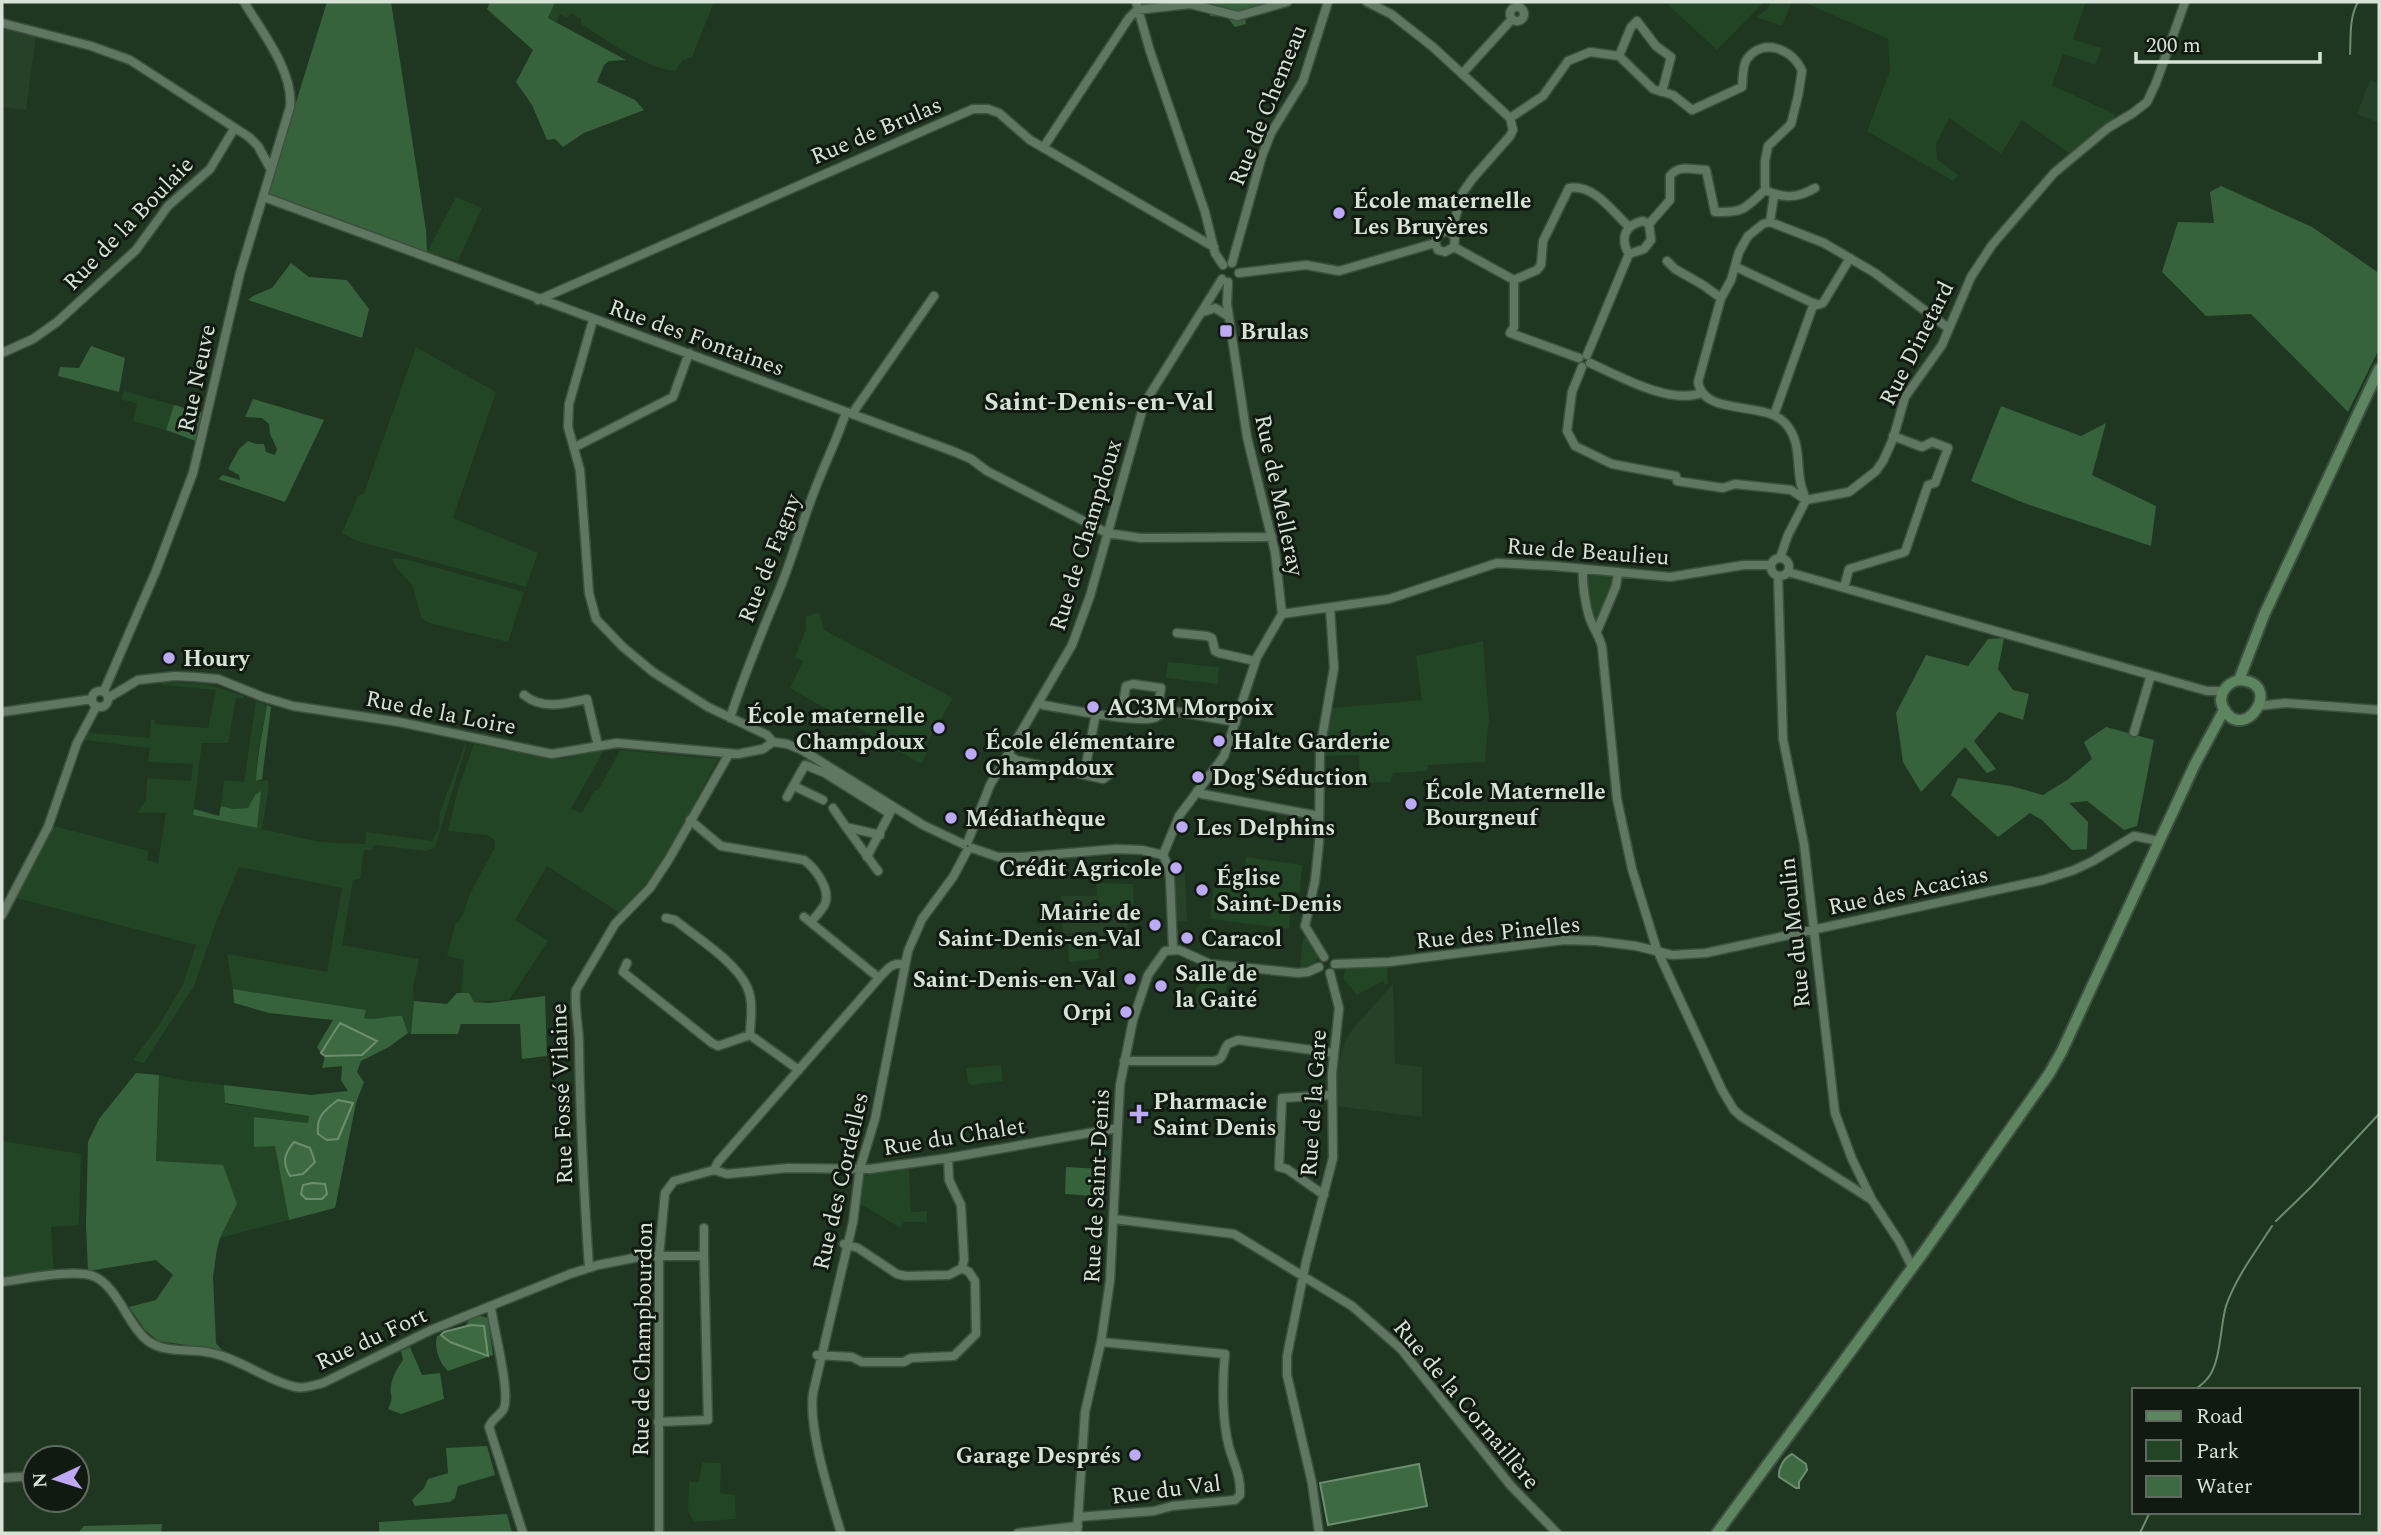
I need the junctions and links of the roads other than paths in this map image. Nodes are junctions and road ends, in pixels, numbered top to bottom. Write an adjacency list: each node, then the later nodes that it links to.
1 (244, 2): 15 (street, Rue Neuve)
2 (1287, 2): 7 (street)
3 (1328, 2): 29 (street, Rue de Chemeau)
4 (1367, 2): 10 (street)
5 (1504, 2): 10 (street)
6 (2185, 2): 41 (street, Rue Dinetard)
7 (1137, 6): 14 (street); 24 (street)
8 (2, 23): 13 (street)
9 (1619, 55): 11 (street); 11 (street); 12 (street)
10 (1462, 74): 12 (street)
11 (1662, 92): 17 (street)
12 (1510, 118): 22 (street)
13 (233, 129): 15 (street); 42 (street, Rue de la Boulaie)
14 (1043, 148): 24 (street, Rue de Brulas); 36 (street, Rue de Brulas)
15 (270, 168): 18 (street, Rue Neuve)
16 (1815, 188): 17 (street)
17 (1769, 192): 19 (street); 20 (street)
18 (264, 197): 36 (street, Rue des Fontaines); 68 (street, Rue Neuve)
19 (1770, 222): 27 (street); 30 (street)
20 (1650, 224): 21 (street); 26 (street)
21 (1629, 227): 26 (street); 32 (street)
22 (1451, 232): 23 (street); 25 (street)
23 (1435, 243): 25 (street); 31 (street)
24 (1214, 247): 29 (street)
25 (1454, 247): 32 (street)
26 (1629, 254): 44 (street)
27 (1850, 258): 37 (street); 41 (street)
28 (1667, 261): 35 (street)
29 (1227, 264): 31 (street); 33 (street)
30 (1735, 267): 35 (street); 37 (street)
31 (1239, 273): 33 (street)
32 (1514, 280): 44 (street)
33 (1225, 281): 38 (street, Rue de Champdoux); 39 (street, Rue de Melleray)
34 (934, 296): 47 (street, Rue de Fagny)
35 (1721, 298): 46 (street)
36 (538, 300): 40 (street, Rue des Fontaines)
37 (1814, 303): 48 (street)
38 (1203, 312): 39 (street); 52 (street, Rue de Champdoux)
39 (1228, 317): 53 (street, Rue de Melleray)
40 (593, 320): 43 (street, Rue des Fontaines); 50 (street)
41 (1948, 328): 49 (street, Rue Dinetard)
42 (2, 353)
43 (689, 353): 47 (street, Rue des Fontaines); 50 (street)
44 (1584, 361): 46 (street); 51 (street)
45 (2379, 369): 67 (main road)
46 (1701, 393): 48 (street)
47 (849, 413): 52 (street, Rue des Fontaines); 79 (street, Rue de Fagny)
48 (1774, 415): 51 (street)
49 (1893, 436): 51 (street, Rue Dinetard); 60 (street)
50 (575, 447): 79 (street)
51 (1806, 500): 54 (street)
52 (1107, 533): 53 (street, Rue des Fontaines); 73 (street, Rue de Champdoux)
53 (1272, 537): 62 (street, Rue de Melleray)
54 (1780, 558): 55 (street); 58 (street)
55 (1771, 565): 57 (street, Rue de Beaulieu); 59 (street)
56 (1583, 569): 57 (street, Rue de Beaulieu); 61 (street, Rue de Beaulieu); 63 (street)
57 (1618, 572): 63 (street)
58 (1788, 572): 59 (street); 60 (street)
59 (1778, 576): 108 (street, Rue du Moulin)
60 (1844, 588): 66 (street)
61 (1329, 608): 62 (street, Rue de Beaulieu); 97 (street)
62 (1282, 614): 65 (street)
63 (1597, 631): 110 (street)
64 (1177, 633): 65 (street)
65 (1255, 662): 81 (street)
66 (2151, 675): 70 (street); 82 (street)
67 (2244, 681): 70 (main road); 71 (main road)
68 (106, 695): 72 (street); 72 (street); 84 (street, Rue de la Loire)
69 (524, 695): 84 (street)
70 (2223, 701): 80 (main road); 85 (main road)
71 (2260, 701): 74 (street); 80 (main road)
72 (94, 703): 75 (street); 106 (street)
73 (1040, 704): 76 (street); 87 (street, Rue de Champdoux)
74 (2379, 710)
75 (2, 712)
76 (1096, 713): 77 (street); 90 (street)
77 (1121, 717): 78 (street); 78 (street)
78 (1156, 717): 81 (street)
79 (730, 718): 83 (street)
80 (2234, 718): 85 (main road)
81 (1236, 722): 92 (street)
82 (2134, 732)
83 (773, 742): 86 (street, Rue de la Loire); 88 (street)
84 (598, 746): 86 (street, Rue de la Loire)
85 (2202, 751): 101 (main road)
86 (729, 754): 98 (street, Rue Fossé Vilaine)
87 (1009, 755): 90 (street); 102 (street, Rue de Champdoux)
88 (827, 770): 91 (street); 96 (street)
89 (1110, 774): 90 (street)
90 (1084, 775)
91 (794, 786): 93 (street); 94 (street)
92 (1197, 791): 97 (street); 103 (street)
93 (787, 796)
94 (823, 800)
95 (833, 808): 99 (street)
96 (891, 810): 100 (street); 102 (street)
97 (1319, 816): 111 (street)
98 (690, 820): 117 (street); 135 (street, Rue Fossé Vilaine)
99 (846, 827): 100 (street); 104 (street)
100 (880, 835): 104 (street)
101 (2159, 841): 108 (street, Rue des Acacias); 134 (main road)
102 (967, 846): 103 (street); 114 (street, Rue des Cordelles)
103 (1163, 855): 109 (street)
104 (867, 857): 105 (street)
105 (878, 871)
106 (2, 915)
107 (666, 918): 118 (street)
108 (1814, 931): 110 (street, Rue des Acacias); 128 (street, Rue du Moulin)
109 (1173, 949): 115 (street); 120 (street, Rue de Saint-Denis)
110 (1657, 950): 113 (street, Rue des Pinelles); 128 (street)
111 (1324, 957): 113 (street); 115 (street)
112 (627, 963): 118 (street)
113 (1335, 964): 116 (street)
114 (904, 965): 117 (street); 125 (street, Rue des Cordelles)
115 (1319, 967): 116 (street)
116 (1330, 973): 119 (street, Rue de la Gare)
117 (879, 978): 121 (street)
118 (750, 1035): 121 (street)
119 (1334, 1053): 120 (street); 122 (street, Rue de la Gare)
120 (1124, 1061): 123 (street, Rue de Saint-Denis)
121 (799, 1070): 126 (street)
122 (1332, 1095): 127 (street, Rue de la Gare); 127 (street)
123 (1117, 1128): 124 (street, Rue du Chalet); 129 (street, Rue de Saint-Denis)
124 (948, 1158): 125 (street, Rue du Chalet); 136 (street)
125 (860, 1168): 126 (street, Rue du Chalet); 131 (street, Rue des Cordelles)
126 (714, 1170): 132 (street, Rue de Champbourdon)
127 (1324, 1195): 137 (street, Rue de la Gare)
128 (1872, 1200): 134 (street, Rue du Moulin)
129 (1114, 1219): 137 (street, Rue de la Cornaillère); 140 (street, Rue de Saint-Denis)
130 (704, 1228): 133 (street)
131 (845, 1244): 136 (street); 141 (street, Rue des Cordelles)
132 (659, 1256): 133 (street, Rue du Fort); 135 (street, Rue du Fort); 142 (street, Rue de Champbourdon)
133 (704, 1256): 142 (street)
134 (1912, 1267): 152 (main road)
135 (589, 1268): 139 (street, Rue du Fort)
136 (961, 1268): 141 (street)
137 (1304, 1276): 150 (street, Rue de la Gare); 151 (street, Rue de la Cornaillère)
138 (2, 1282): 139 (street, Rue du Fort)
139 (491, 1307): 146 (street)
140 (1101, 1342): 145 (street, Rue de Saint-Denis); 145 (street, Rue du Val)
141 (819, 1356): 148 (street, Rue des Cordelles)
142 (658, 1422): 147 (street, Rue de Champbourdon)
143 (21, 1477): 144 (street)
144 (2, 1478)
145 (1078, 1525): 149 (street)
146 (523, 1533)
147 (659, 1533)
148 (841, 1533)
149 (1018, 1533)
150 (1319, 1533)
151 (1557, 1533)
152 (1717, 1533)

